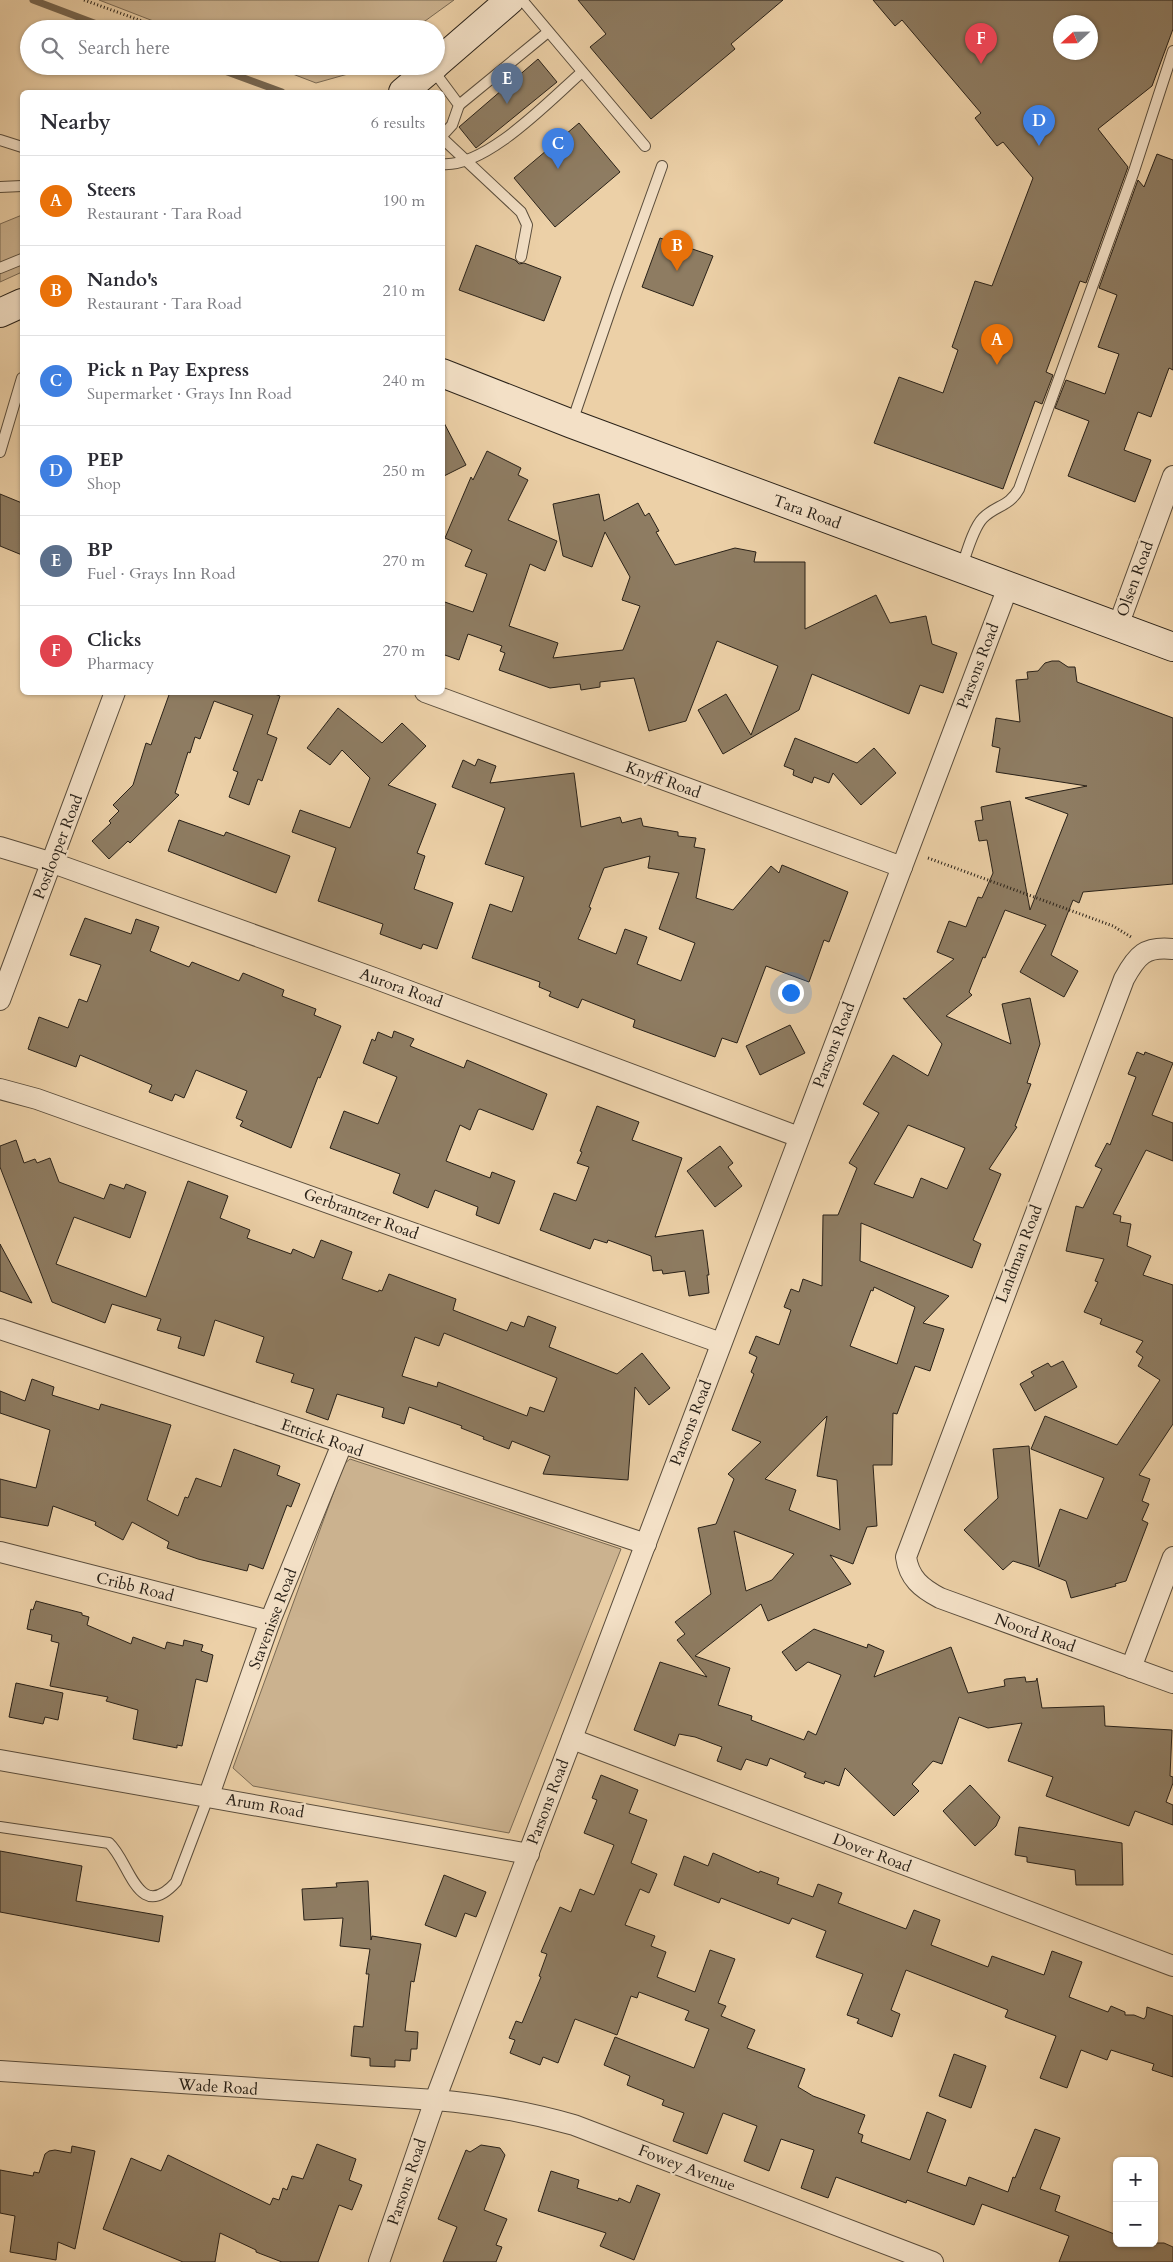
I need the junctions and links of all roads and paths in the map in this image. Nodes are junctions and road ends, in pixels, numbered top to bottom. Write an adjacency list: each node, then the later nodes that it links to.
1 (84, 0): 4 (path)
2 (510, 0): 7 (street)
3 (522, 0): 5 (lane)
4 (139, 20)
5 (548, 32): 8 (lane); 12 (lane)
6 (1173, 51): 31 (lane)
7 (445, 56)
8 (582, 72): 17 (lane); 18 (lane)
9 (423, 75): 11 (street)
10 (440, 75): 12 (lane)
11 (404, 90)
12 (458, 105): 13 (lane)
13 (445, 133)
14 (0, 140): 16 (lane)
15 (445, 140): 18 (lane)
16 (20, 146)
17 (645, 146)
18 (467, 162): 19 (lane); 23 (lane)
19 (445, 164)
20 (662, 166): 28 (lane)
21 (20, 186): 22 (lane)
22 (0, 187)
23 (521, 257)
24 (20, 260): 25 (lane)
25 (0, 268)
26 (445, 373): 28 (street, Tara Road)
27 (20, 385): 29 (lane)
28 (572, 424): 31 (street, Tara Road)
29 (0, 452)
30 (1173, 476): 33 (street, Olsen Road)
31 (961, 570): 32 (street, Tara Road)
32 (1008, 587): 33 (street, Tara Road); 38 (street, Parsons Road)
33 (1118, 626): 34 (street, Tara Road)
34 (1173, 647)
35 (114, 695): 39 (street, Postlooper Road)
36 (433, 695): 38 (street, Knyff Road)
37 (0, 847): 39 (street, Aurora Road)
38 (905, 859): 40 (path); 44 (street, Parsons Road)
39 (53, 863): 42 (street, Postlooper Road); 44 (street, Aurora Road)
40 (1148, 949): 41 (street); 51 (street, Landman Road)
41 (1173, 949)
42 (0, 1000)
43 (0, 1089): 46 (street, Gerbrantzer Road)
44 (799, 1137): 46 (street, Parsons Road)
45 (0, 1329): 47 (street, Ettrick Road)
46 (722, 1343): 48 (street, Parsons Road)
47 (342, 1444): 48 (street, Ettrick Road); 52 (street, Stavenisse Road)
48 (646, 1544): 55 (street, Parsons Road)
49 (0, 1552): 52 (street, Cribb Road)
50 (1173, 1557): 53 (street)
51 (907, 1567): 53 (street, Noord Road)
52 (270, 1621): 57 (street, Stavenisse Road)
53 (1131, 1668): 54 (street, Noord Road)
54 (1173, 1684)
55 (572, 1739): 59 (street, Parsons Road); 60 (street, Dover Road)
56 (0, 1760): 57 (street, Arum Road)
57 (209, 1795): 58 (lane); 59 (street, Arum Road)
58 (0, 1827)
59 (529, 1854): 62 (street, Parsons Road)
60 (1173, 1966)
61 (0, 2071): 62 (street, Wade Road)
62 (435, 2100): 63 (street, Parsons Road); 64 (street, Fowey Avenue)
63 (379, 2262)
64 (933, 2262)

